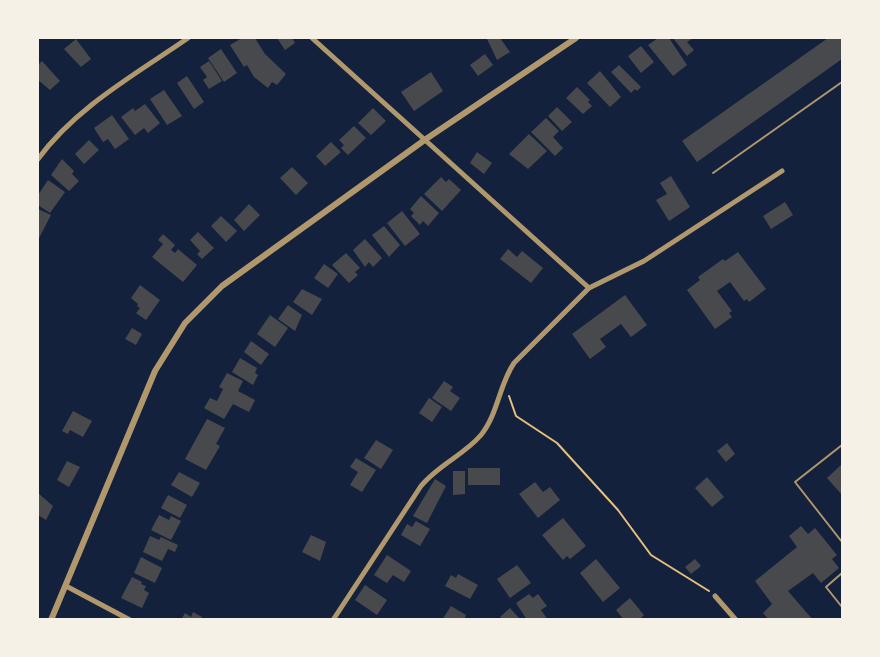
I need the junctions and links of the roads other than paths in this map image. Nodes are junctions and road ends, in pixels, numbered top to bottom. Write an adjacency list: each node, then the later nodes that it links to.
1 (188, 38): 6 (street)
2 (312, 38): 5 (street)
3 (576, 38): 5 (street)
4 (843, 82): 8 (lane)
5 (426, 139): 9 (street); 13 (street)
6 (38, 159)
7 (782, 171): 9 (street)
8 (713, 173)
9 (590, 288): 18 (street)
10 (843, 445): 11 (lane)
11 (843, 542)
12 (843, 573): 15 (lane)
13 (66, 586): 16 (street); 17 (street)
14 (715, 596): 19 (street)
15 (843, 607)
16 (51, 620)
17 (130, 620)
18 (333, 620)
19 (736, 620)

